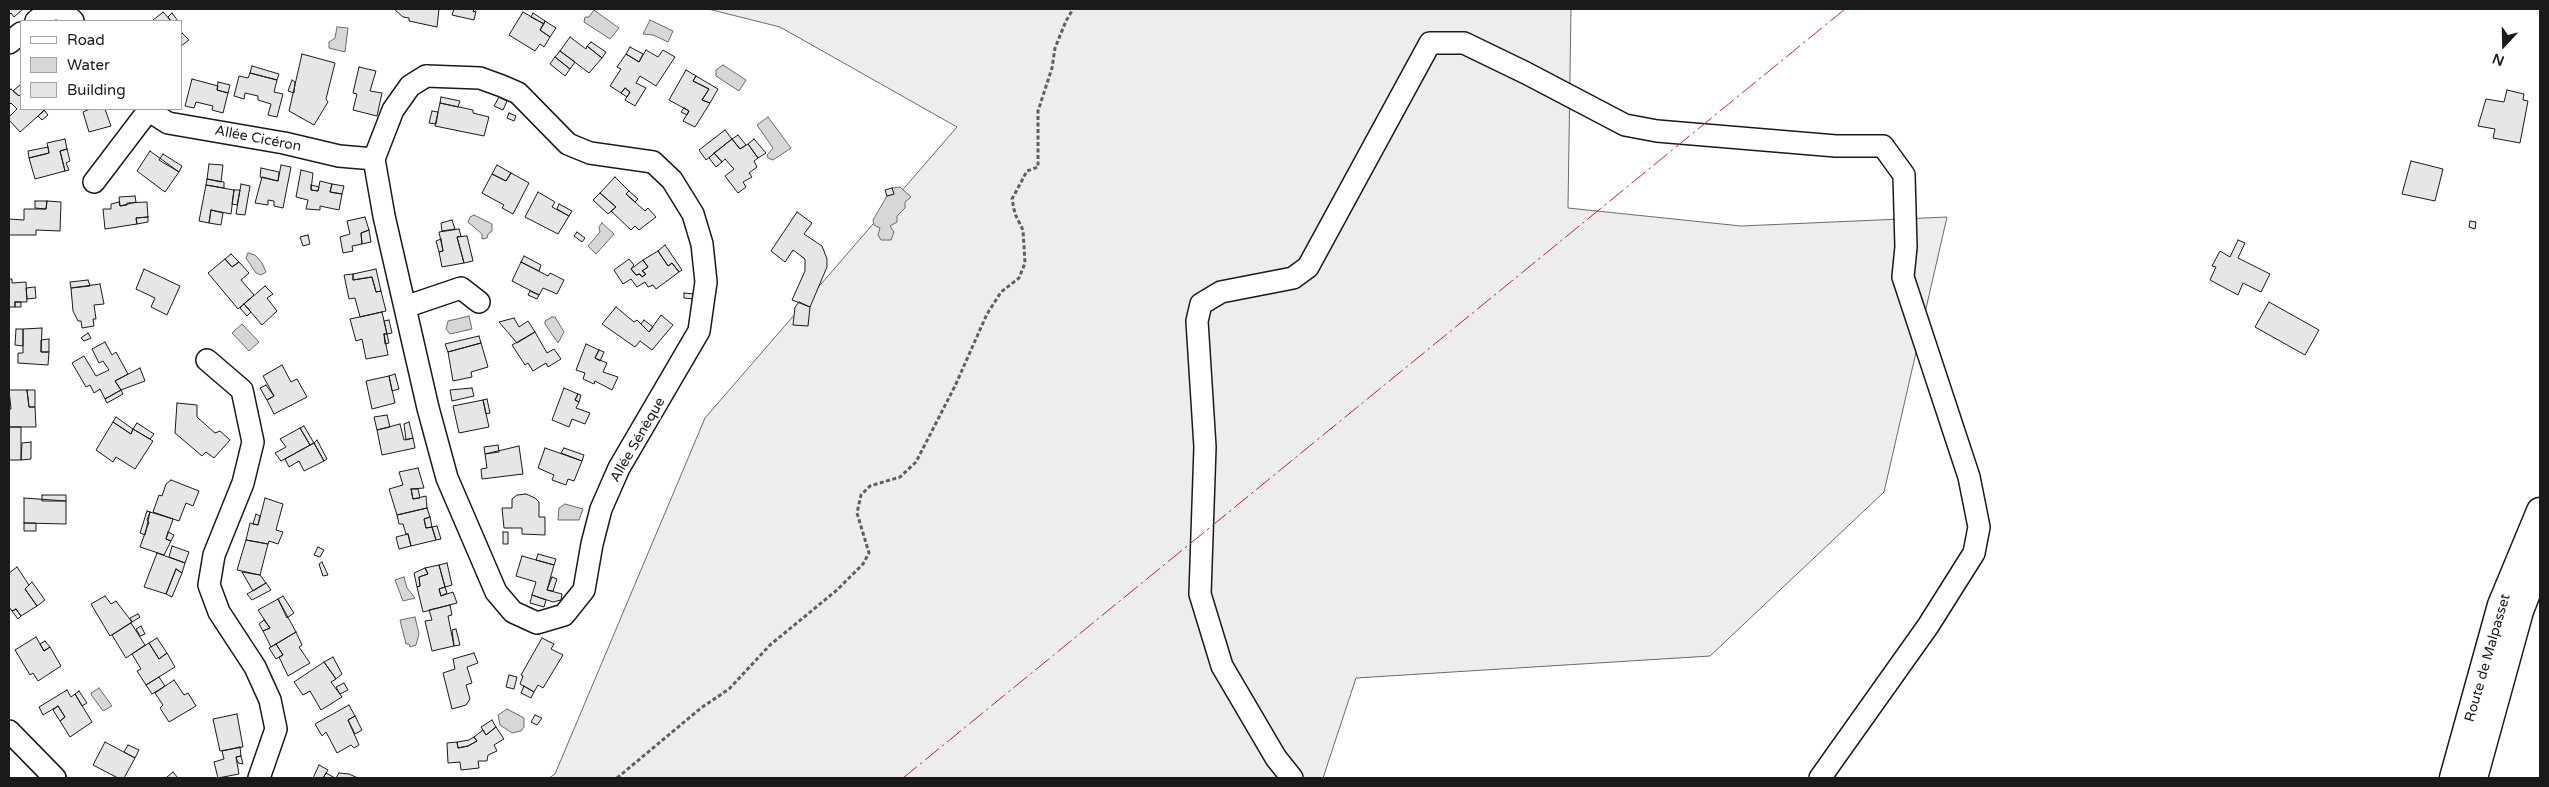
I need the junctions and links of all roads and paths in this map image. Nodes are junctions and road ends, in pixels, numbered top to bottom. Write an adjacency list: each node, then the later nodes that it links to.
1 (52, 9): 4 (street)
2 (61, 9): 5 (street)
3 (1073, 9): 20 (path)
4 (37, 20)
5 (72, 20)
6 (20, 34): 7 (street)
7 (9, 43)
8 (147, 110): 9 (street, Allée Cicéron); 10 (street)
9 (374, 159): 12 (street, Allée Sénèque); 12 (street, Allée Sénèque)
10 (94, 182)
11 (478, 302): 12 (street)
12 (405, 307)
13 (207, 360): 19 (street)
14 (2540, 512): 16 (main road, Route de Malpasset)
15 (2540, 559): 16 (main road, Route de Malpasset)
16 (2511, 608): 23 (main road, Route de Malpasset); 24 (main road, Route de Malpasset)
17 (9, 731): 18 (street)
18 (55, 778)
19 (259, 778)
20 (617, 778)
21 (1292, 778): 22 (street)
22 (1820, 778)
23 (2453, 778)
24 (2474, 778)

